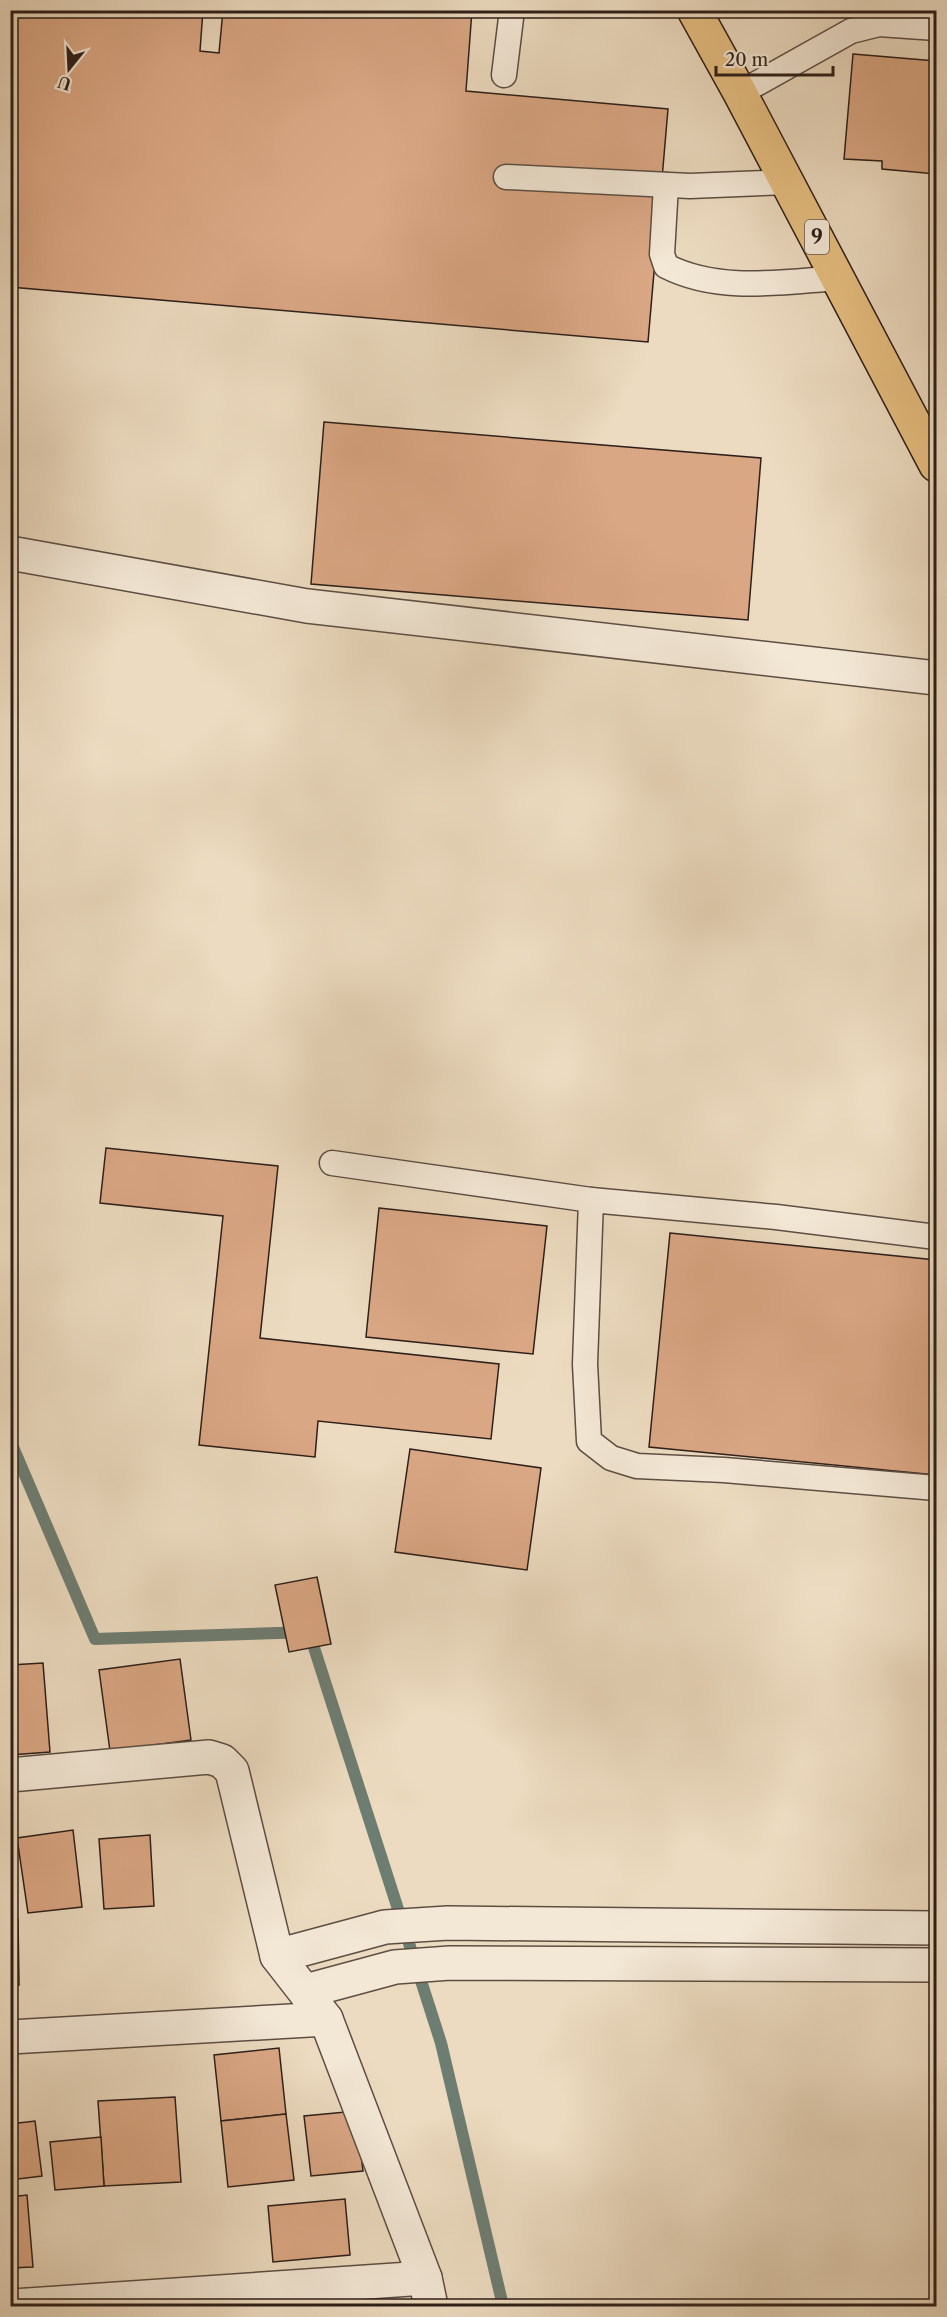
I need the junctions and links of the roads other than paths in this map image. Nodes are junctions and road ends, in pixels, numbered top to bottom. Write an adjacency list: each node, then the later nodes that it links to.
1 (512, 10): 4 (lane)
2 (694, 10): 5 (highway, 9)
3 (936, 28): 5 (lane)
4 (504, 75)
5 (740, 93): 7 (highway, 9)
6 (506, 177): 8 (lane)
7 (788, 183): 8 (lane); 9 (highway, 9)
8 (666, 185): 9 (lane)
9 (838, 278): 10 (highway, 9)
10 (927, 430): 11 (highway, 9)
11 (936, 465)
12 (10, 553): 13 (street)
13 (936, 678)
14 (332, 1163): 15 (lane)
15 (591, 1200): 16 (lane); 17 (lane)
16 (936, 1237)
17 (936, 1488)
18 (10, 1775): 20 (street)
19 (936, 1928): 20 (street)
20 (277, 1956): 22 (street)
21 (936, 1965): 22 (street)
22 (306, 1992): 23 (street)
23 (326, 2019): 24 (street); 25 (street)
24 (10, 2037)
25 (428, 2292): 26 (street)
26 (13, 2307)

